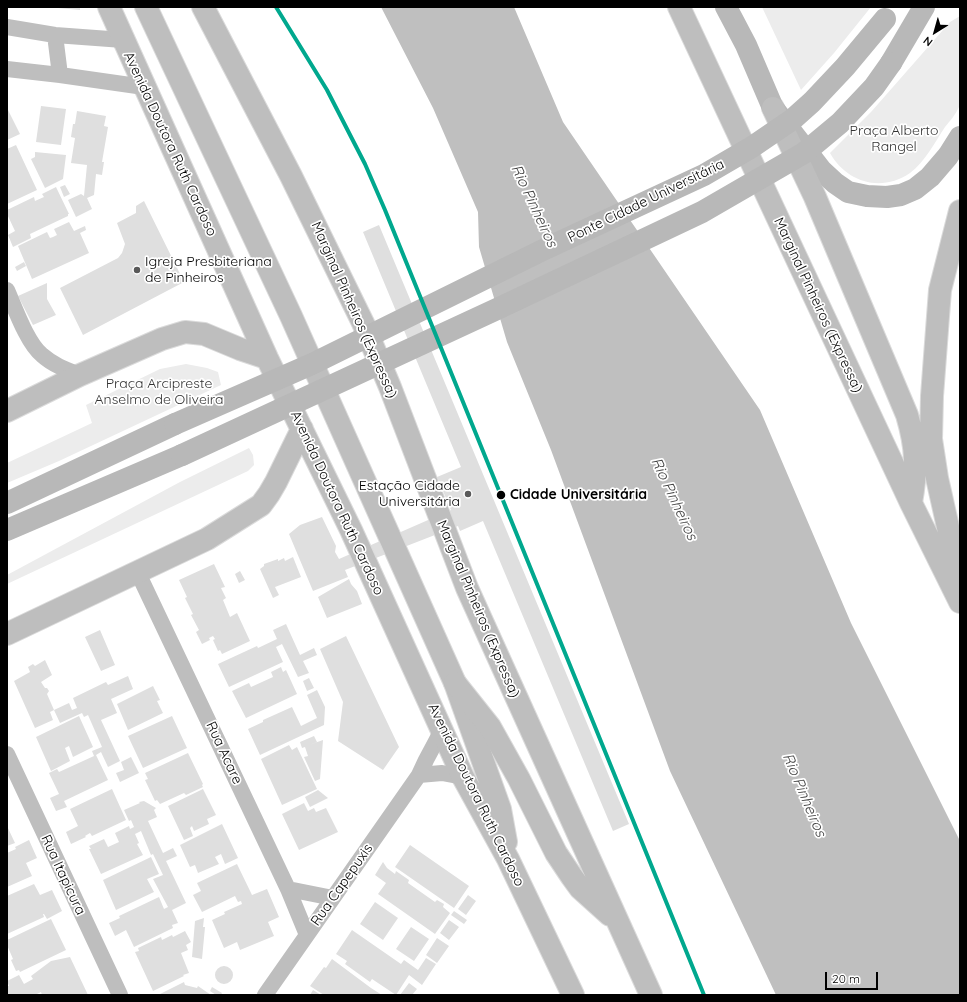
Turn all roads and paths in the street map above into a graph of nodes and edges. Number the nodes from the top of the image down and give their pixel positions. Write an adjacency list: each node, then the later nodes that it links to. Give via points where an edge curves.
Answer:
1 (109, 7): 12 (highway, Avenida Doutora Ruth Cardoso)
2 (146, 7): 31 (highway, via 291,316)
3 (203, 7): 39 (highway, Marginal Pinheiros (Expressa), via 291,176 360,317 390,387 467,588)
4 (679, 7): 26 (highway, Marginal Pinheiros (Expressa))
5 (726, 7): 13 (main road)
6 (734, 7): 13 (main road)
7 (942, 7): 9 (main road)
8 (889, 13): 25 (main road, Ponte Cidade Universitária, bridge, via 845,67 793,119 704,175 547,248 312,364 175,424)
9 (920, 14): 27 (main road, bridge, via 874,87 840,123 804,153 702,212 182,455)
10 (7, 27): 11 (street)
11 (55, 35): 12 (street); 15 (street)
12 (123, 40): 16 (highway, Avenida Doutora Ruth Cardoso)
13 (746, 45): 17 (main road)
14 (7, 69): 15 (street)
15 (60, 75): 16 (street)
16 (144, 87): 21 (highway, Avenida Doutora Ruth Cardoso)
17 (773, 108): 18 (main road, via 821,170 848,192 867,196 901,195 916,189 948,156); 26 (highway, via 815,197 908,415 916,456 916,476)
18 (960, 137)
19 (960, 211): 29 (highway, via 940,290 931,439 952,545)
20 (7, 290): 22 (street, via 31,342 41,355)
21 (268, 358): 22 (highway, via 204,334 186,332 162,339); 24 (highway, Avenida Doutora Ruth Cardoso)
22 (80, 376): 23 (highway)
23 (7, 411)
24 (302, 429): 28 (highway, via 276,482 261,504 207,539); 32 (highway, Avenida Doutora Ruth Cardoso)
25 (7, 503)
26 (911, 503): 29 (highway, Marginal Pinheiros (Expressa))
27 (7, 530)
28 (138, 573): 30 (highway); 37 (street, Rua Acare)
29 (958, 597)
30 (7, 634)
31 (455, 683): 36 (highway, via 500,810); 39 (highway, via 490,727 556,853 572,877 580,888)
32 (442, 730): 34 (street, Rua Capepuxis); 35 (highway, Avenida Doutora Ruth Cardoso)
33 (7, 754): 41 (street, Rua Itapicura)
34 (419, 775): 35 (street, via 442,773); 38 (street, Rua Capepuxis)
35 (463, 777): 36 (highway, Avenida Doutora Ruth Cardoso)
36 (508, 859): 43 (highway, Avenida Doutora Ruth Cardoso)
37 (288, 889): 38 (street); 40 (street, Rua Acare)
38 (333, 898): 40 (street, Rua Capepuxis)
39 (616, 921): 44 (highway, Marginal Pinheiros (Expressa))
40 (307, 935): 42 (street, Rua Capepuxis)
41 (120, 995)
42 (265, 995)
43 (573, 995)
44 (651, 995)

